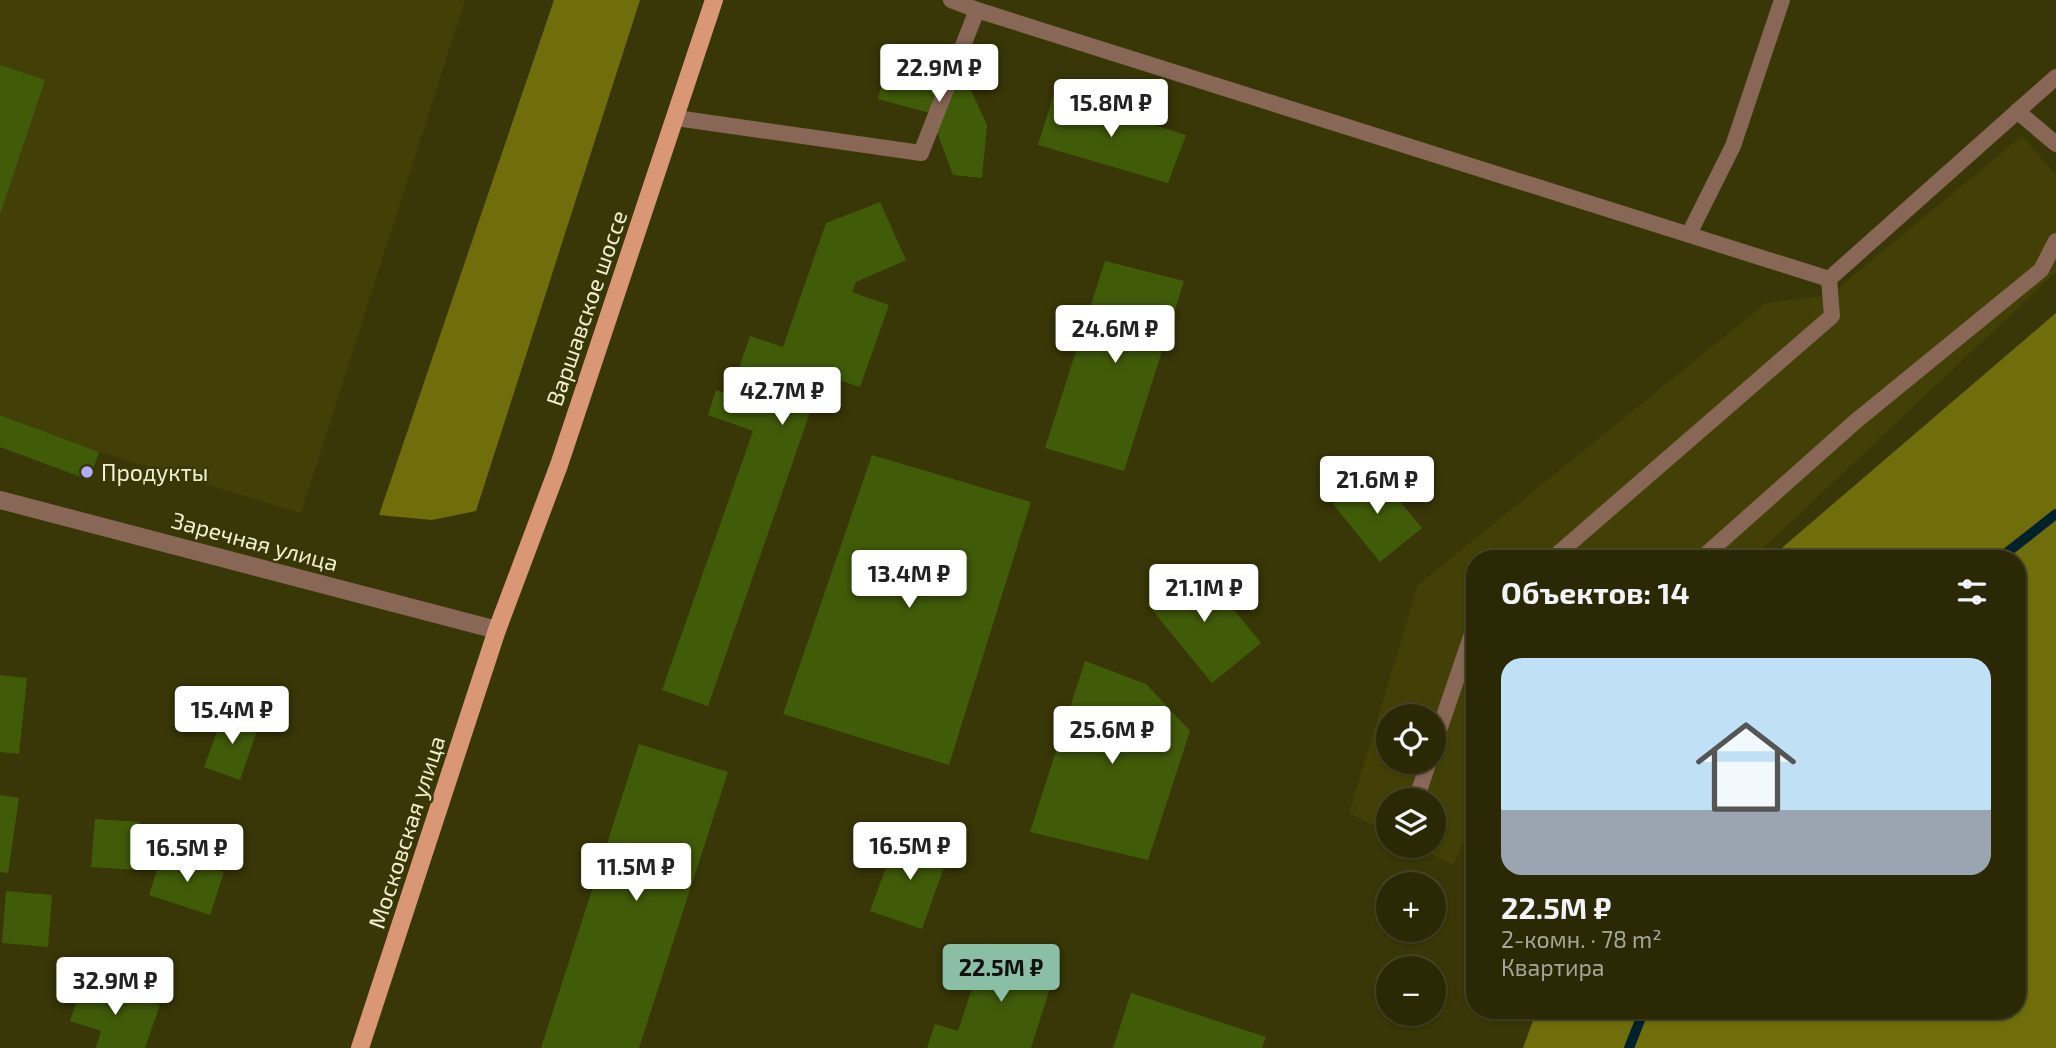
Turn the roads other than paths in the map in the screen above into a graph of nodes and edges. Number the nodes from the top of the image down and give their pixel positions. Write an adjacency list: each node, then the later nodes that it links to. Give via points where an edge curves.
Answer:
1 (714, 0): 7 (main road, Варшавское шоссе)
2 (951, 0): 4 (lane)
3 (1782, 0): 9 (lane, via 1733,146)
4 (977, 10): 7 (lane, via 921,153); 9 (lane)
5 (2056, 76): 6 (lane)
6 (2017, 111): 8 (lane); 11 (lane)
7 (676, 118): 15 (main road, Варшавское шоссе, via 559,465)
8 (2056, 144)
9 (1689, 234): 11 (lane)
10 (2056, 241): 14 (lane, via 2041,270 1856,421)
11 (1829, 279): 13 (lane, via 1832,316)
12 (0, 500): 15 (street, Заречная улица)
13 (1562, 550)
14 (1711, 550)
15 (497, 630): 18 (main road, Московская улица)
16 (1466, 651): 17 (lane)
17 (1446, 710)
18 (360, 1048)

